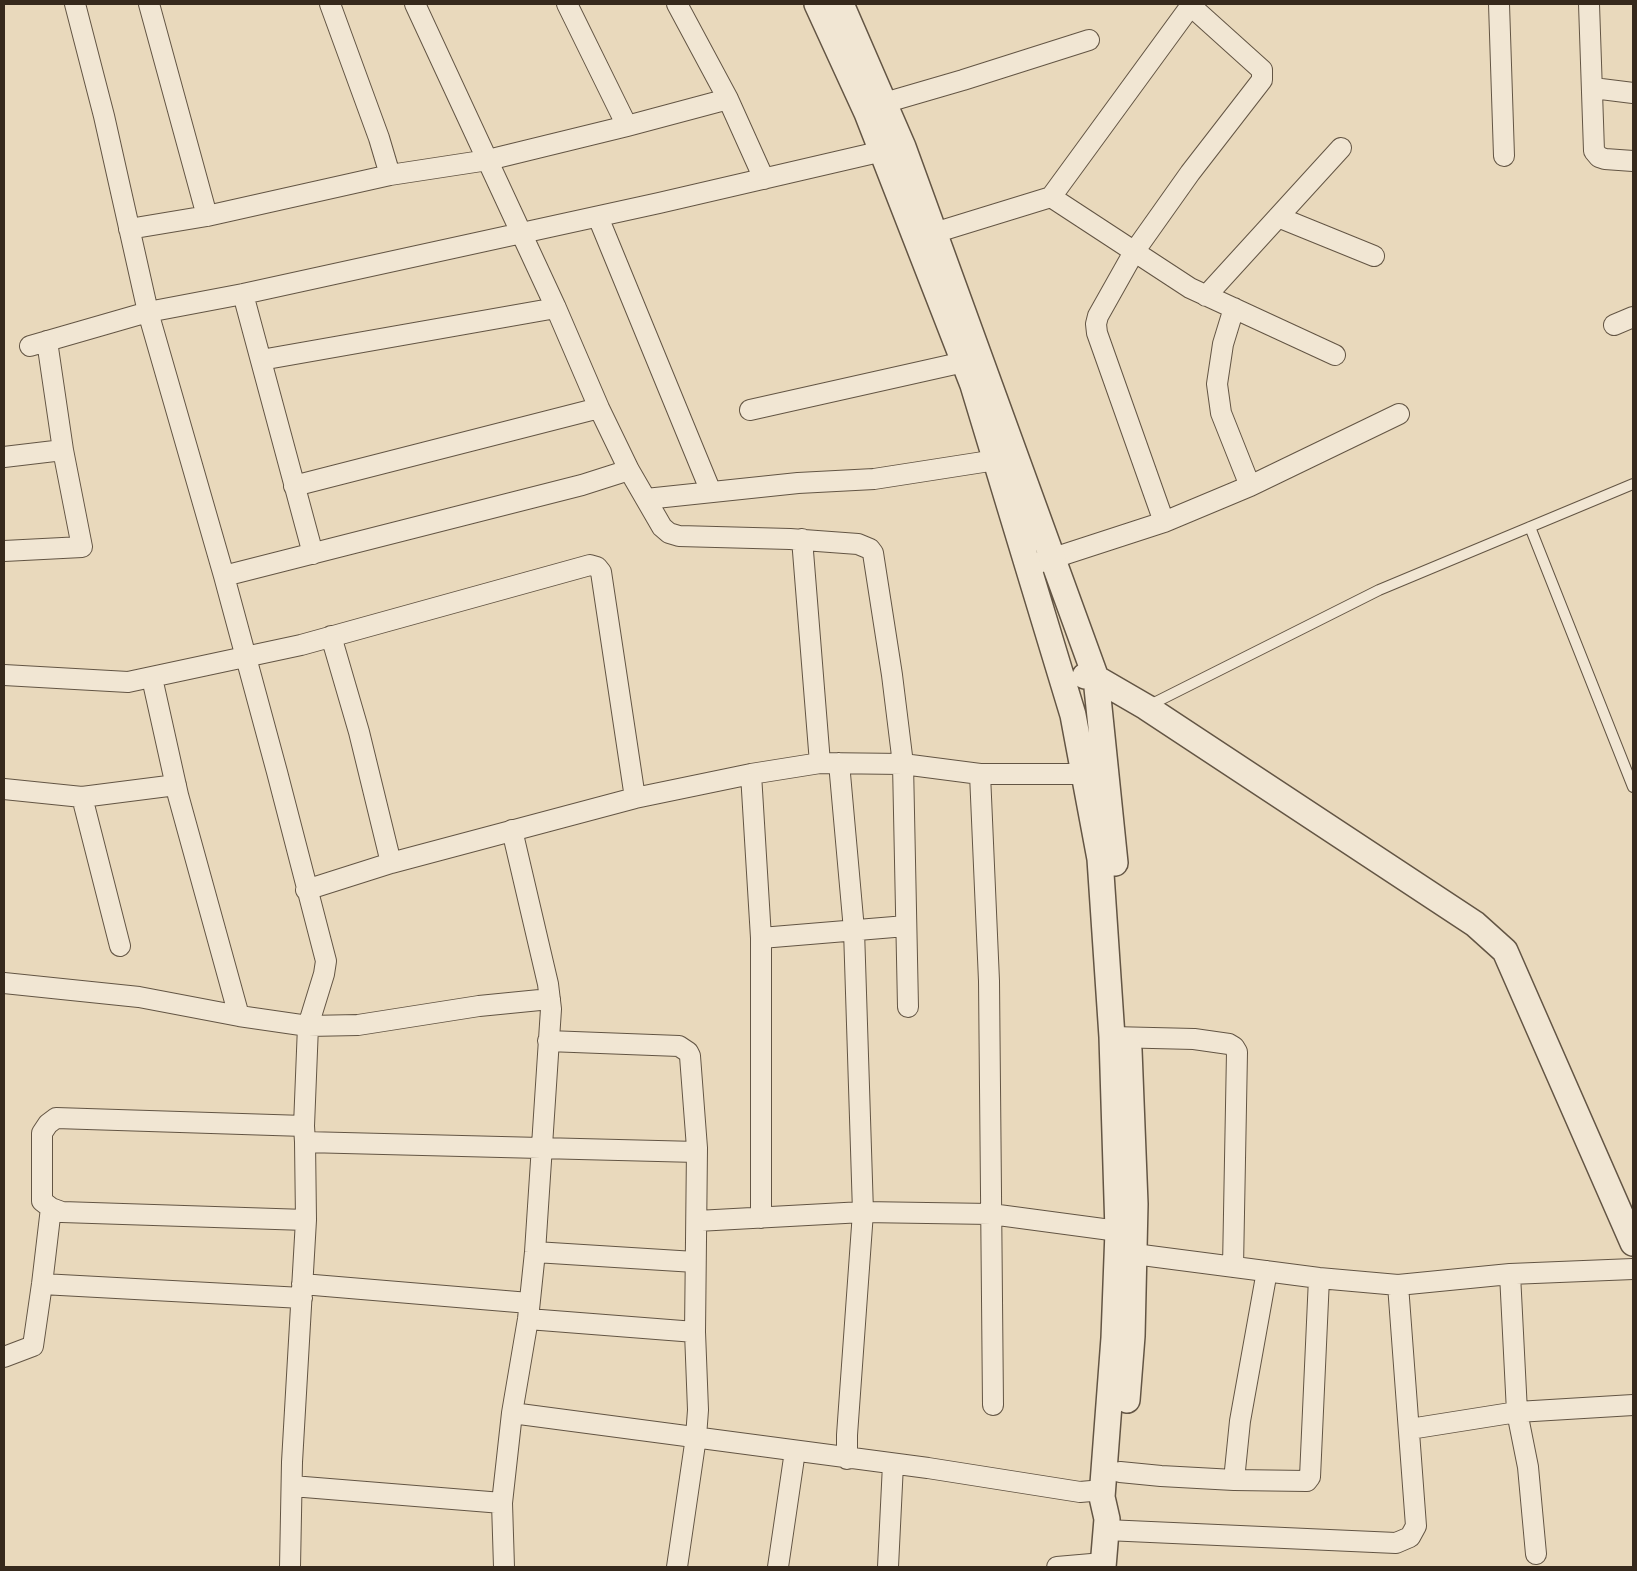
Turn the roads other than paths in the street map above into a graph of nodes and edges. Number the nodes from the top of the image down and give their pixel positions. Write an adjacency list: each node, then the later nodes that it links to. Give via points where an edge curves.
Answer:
1 (75, 4): 29 (street)
2 (149, 4): 26 (street)
3 (330, 4): 23 (street)
4 (415, 4): 21 (street)
5 (567, 4): 17 (street)
6 (677, 4): 15 (street)
7 (817, 4): 19 (street, via 867,113)
8 (1500, 4): 20 (street)
9 (1589, 4): 13 (street)
10 (846, 5): 16 (street)
11 (1191, 5): 25 (street); 32 (street, via 1262,70 1262,80)
12 (1089, 40): 16 (street)
13 (1593, 88): 14 (street); 22 (street, via 1594,151 1605,159)
14 (1633, 92)
15 (728, 99): 17 (street); 24 (street)
16 (884, 104): 19 (street)
17 (628, 126): 21 (street)
18 (1341, 148): 28 (street)
19 (892, 149): 24 (street); 31 (street); 43 (street)
20 (1504, 156)
21 (488, 160): 23 (street); 30 (street)
22 (1633, 161)
23 (390, 175): 26 (street)
24 (764, 179): 27 (street)
25 (1051, 196): 31 (street); 32 (street)
26 (207, 216): 29 (street)
27 (598, 217): 30 (street); 54 (street)
28 (1278, 217): 33 (street); 35 (street)
29 (129, 228): 38 (street)
30 (521, 233): 34 (street); 36 (street)
31 (934, 233): 61 (street)
32 (1134, 252): 35 (street); 56 (street, via 1096,324)
33 (1374, 256)
34 (243, 294): 38 (street); 42 (street)
35 (1206, 296): 37 (street)
36 (556, 308): 42 (street); 44 (street)
37 (1234, 308): 41 (street); 53 (street, via 1223,344 1217,384 1222,413)
38 (148, 312): 47 (street, via 38,344); 63 (street)
39 (1633, 317): 40 (street)
40 (1614, 325)
41 (1334, 355)
42 (261, 360): 52 (street)
43 (964, 362): 45 (street); 49 (street)
44 (599, 408): 50 (street); 52 (street)
45 (750, 410)
46 (1399, 414): 53 (street)
47 (63, 450): 48 (street); 59 (street, via 82,547)
48 (4, 457)
49 (996, 460): 54 (street, via 874,479); 62 (street)
50 (629, 470): 55 (street); 60 (street, via 582,486)
51 (1633, 484): 57 (lane)
52 (294, 486): 60 (street)
53 (1250, 486): 56 (street)
54 (711, 492): 55 (street)
55 (646, 499): 58 (street, via 662,527 679,536)
56 (1164, 522): 61 (street)
57 (1530, 527): 70 (lane, via 1380,590); 77 (lane)
58 (802, 540): 71 (street); 72 (street, via 858,544 873,553)
59 (4, 551)
60 (313, 554): 63 (street)
61 (1054, 559): 62 (street); 69 (street)
62 (1028, 565): 66 (street)
63 (224, 576): 65 (street)
64 (331, 636): 65 (street); 80 (street, via 590,565 597,567 601,572); 82 (street, via 359,732)
65 (245, 658): 68 (street); 83 (street)
66 (1060, 670): 69 (street); 75 (street)
67 (4, 675): 68 (street, via 128,682)
68 (152, 678): 76 (street)
69 (1096, 678): 70 (street); 75 (street)
70 (1146, 707): 104 (street, via 1475,924 1505,951)
71 (830, 763): 72 (street); 73 (street); 85 (street)
72 (903, 764): 74 (street); 84 (street)
73 (751, 774): 80 (street); 86 (street)
74 (980, 774): 75 (street); 100 (street, via 989,981)
75 (1095, 774): 93 (street)
76 (176, 785): 79 (street); 91 (street)
77 (1633, 787)
78 (4, 789): 79 (street)
79 (82, 797): 87 (street)
80 (635, 798): 81 (street)
81 (512, 830): 82 (street); 89 (street)
82 (391, 863): 83 (street)
83 (306, 890): 92 (street, via 326,961)
84 (906, 926): 85 (street); 90 (street)
85 (854, 930): 86 (street); 99 (street)
86 (761, 938): 101 (street)
87 (120, 946)
88 (4, 982): 91 (street, via 139,997)
89 (550, 998): 92 (street, via 358,1025); 94 (street)
90 (908, 1007)
91 (239, 1016): 92 (street)
92 (308, 1026): 95 (street)
93 (1120, 1036): 105 (street, via 1135,1204); 108 (street, via 1194,1039 1229,1044 1238,1052)
94 (548, 1041): 96 (street); 97 (street, via 684,1048 690,1056)
95 (304, 1134): 96 (street); 98 (street, via 56,1118 42,1133 42,1201); 102 (street)
96 (542, 1149): 97 (street); 106 (street)
97 (697, 1152): 103 (street)
98 (51, 1208): 102 (street, via 62,1212); 113 (street)
99 (863, 1212): 100 (street); 101 (street); 126 (street)
100 (991, 1214): 105 (street); 119 (street)
101 (761, 1218): 103 (street)
102 (306, 1220): 115 (street)
103 (697, 1221): 107 (street)
104 (1633, 1243)
105 (1123, 1245): 108 (street); 128 (street, via 1132,1336); 131 (street)
106 (536, 1252): 107 (street); 116 (street)
107 (695, 1262): 117 (street)
108 (1233, 1267): 110 (street)
109 (1633, 1269): 111 (street)
110 (1267, 1271): 112 (street); 129 (street, via 1240,1421)
111 (1510, 1274): 114 (street); 121 (street)
112 (1318, 1278): 114 (street); 129 (street, via 1310,1477 1302,1482)
113 (42, 1284): 115 (street); 118 (street, via 33,1346)
114 (1398, 1285): 123 (street)
115 (302, 1291): 116 (street); 130 (street)
116 (529, 1311): 117 (street); 122 (street)
117 (695, 1332): 124 (street)
118 (4, 1357)
119 (993, 1405)
120 (1633, 1405): 121 (street)
121 (1517, 1412): 123 (street); 134 (street, via 1528,1466)
122 (512, 1413): 124 (street); 132 (street)
123 (1410, 1429): 133 (street, via 1416,1526 1410,1537 1403,1541)
124 (696, 1437): 125 (street); 138 (street)
125 (794, 1451): 126 (street); 139 (street)
126 (847, 1459): 127 (street)
127 (893, 1464): 131 (street, via 1080,1492); 140 (street)
128 (1120, 1472): 129 (street); 133 (street, via 1116,1501)
129 (1234, 1480)
130 (292, 1486): 132 (street); 136 (street)
131 (1103, 1490): 133 (street)
132 (502, 1503): 137 (street)
133 (1107, 1525): 135 (street)
134 (1536, 1554)
135 (1103, 1565): 141 (street)
136 (290, 1567)
137 (504, 1567)
138 (677, 1567)
139 (778, 1567)
140 (888, 1567)
141 (1057, 1567)

